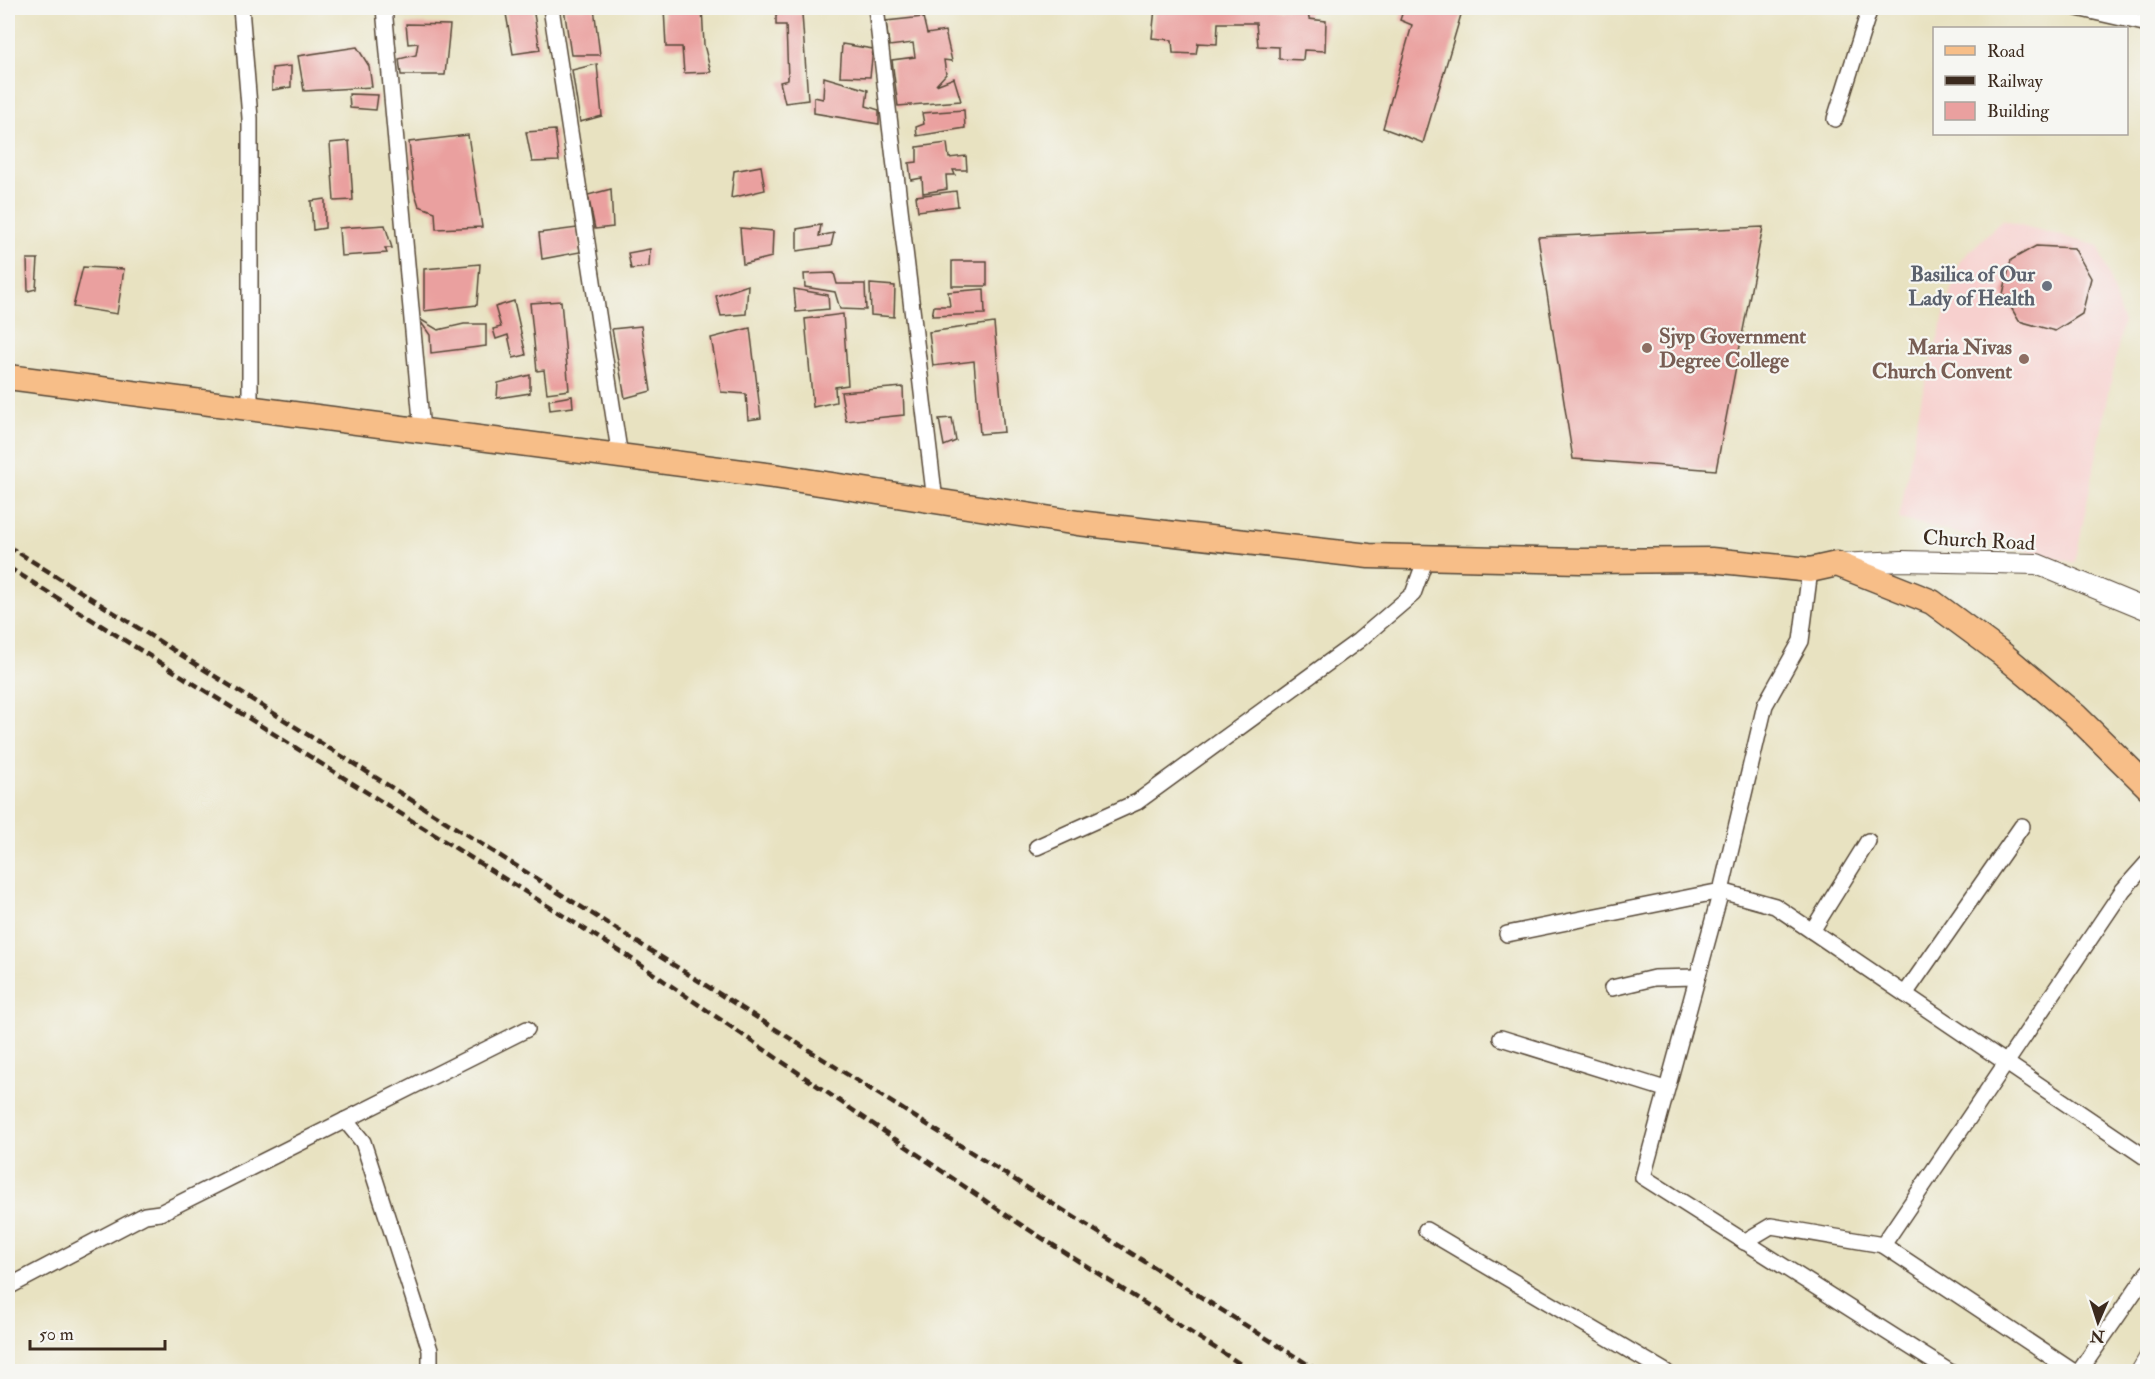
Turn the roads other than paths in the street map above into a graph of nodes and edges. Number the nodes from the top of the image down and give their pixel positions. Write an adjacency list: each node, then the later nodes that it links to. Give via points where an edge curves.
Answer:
1 (240, 8): 10 (street, via 250,118)
2 (384, 8): 11 (street)
3 (551, 8): 12 (street)
4 (876, 8): 13 (street)
5 (1870, 8): 8 (street)
6 (2077, 8): 7 (street)
7 (2141, 18)
8 (1834, 119)
9 (8, 377): 10 (main road)
10 (250, 408): 11 (main road)
11 (422, 431): 12 (main road)
12 (620, 456): 13 (main road)
13 (935, 501): 14 (main road, via 1078,523 1369,556)
14 (1426, 558): 16 (main road, via 1711,560); 21 (street, via 1413,594 1358,641 1137,802)
15 (1837, 564): 16 (main road); 17 (street, Church Road, via 2037,564); 18 (main road, via 1932,602 2076,716)
16 (1810, 570): 23 (street, via 1801,641 1765,705)
17 (2148, 610)
18 (2148, 787)
19 (2022, 826): 28 (street)
20 (1868, 841): 24 (street)
21 (1037, 847)
22 (2148, 862): 31 (street, via 2124,890)
23 (1721, 891): 24 (street, via 1775,906); 25 (street); 26 (street)
24 (1812, 932): 28 (street)
25 (1507, 934)
26 (1697, 977): 27 (street, via 1654,978); 32 (street)
27 (1612, 988)
28 (1905, 994): 31 (street)
29 (527, 1029): 33 (street)
30 (1501, 1038): 32 (street)
31 (2006, 1063): 34 (street); 37 (street)
32 (1665, 1089): 36 (street, via 1642,1177)
33 (345, 1120): 39 (street, via 160,1213 145,1215); 41 (street, via 363,1142 430,1350)
34 (2148, 1159)
35 (1426, 1230): 42 (street)
36 (1744, 1242): 37 (street, via 1771,1226); 43 (street)
37 (1883, 1245): 44 (street)
38 (2148, 1272): 44 (street)
39 (8, 1287)
40 (2148, 1348): 45 (lane)
41 (430, 1371)
42 (1666, 1371)
43 (1950, 1371)
44 (2077, 1371)
45 (2133, 1371)

